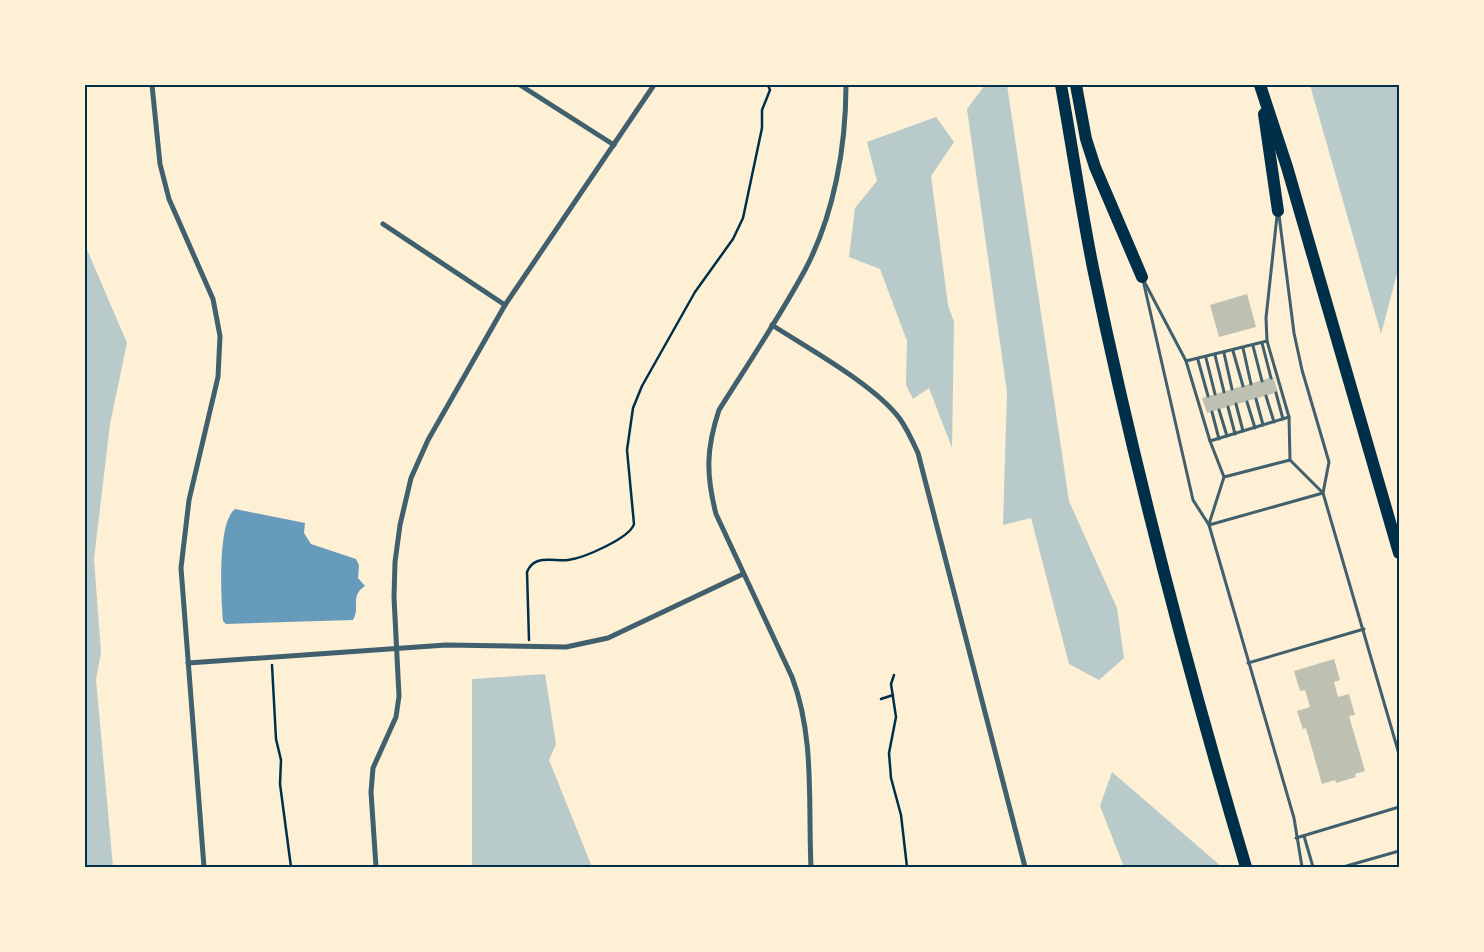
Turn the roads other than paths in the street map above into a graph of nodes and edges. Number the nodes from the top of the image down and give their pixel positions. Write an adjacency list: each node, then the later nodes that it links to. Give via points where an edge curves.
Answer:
1 (152, 85): 58 (street, via 160,164 169,199 213,299 220,336 218,377 190,500 181,568)
2 (520, 85): 8 (street)
3 (654, 85): 8 (street)
4 (846, 85): 13 (street, via 842,148 825,220 805,269)
5 (1061, 85): 69 (highway, via 1093,266 1132,449 1195,693)
6 (1076, 85): 11 (highway, via 1094,167)
7 (1261, 88): 9 (highway); 54 (highway)
8 (614, 145): 12 (street)
9 (1278, 211): 14 (lane, via 1266,318); 52 (lane, via 1294,333 1329,462)
10 (383, 224): 12 (street)
11 (1142, 277): 23 (lane); 53 (lane, via 1193,500)
12 (505, 305): 57 (street, via 428,440 412,478 395,562)
13 (772, 324): 55 (street, via 719,410 712,430 708,461 716,514); 68 (street, via 869,389 900,419 914,446)
14 (1267, 341): 15 (lane); 40 (lane)
15 (1262, 343): 16 (lane); 24 (lane)
16 (1253, 346): 17 (lane); 25 (lane)
17 (1243, 348): 18 (lane); 26 (lane)
18 (1234, 351): 19 (lane); 27 (lane)
19 (1224, 353): 20 (lane); 28 (lane)
20 (1215, 355): 21 (lane); 29 (lane)
21 (1206, 358): 22 (lane); 31 (lane)
22 (1198, 360): 23 (lane); 32 (lane)
23 (1186, 361): 49 (lane)
24 (1271, 378)
25 (1262, 381)
26 (1251, 384)
27 (1243, 386)
28 (1232, 389)
29 (1224, 392)
30 (1276, 393): 41 (lane)
31 (1215, 394)
32 (1208, 396)
33 (1266, 396): 42 (lane)
34 (1256, 399): 43 (lane)
35 (1247, 402): 44 (lane)
36 (1236, 404): 45 (lane)
37 (1228, 407): 46 (lane)
38 (1219, 410): 47 (lane)
39 (1212, 412): 48 (lane)
40 (1289, 417): 41 (lane); 50 (lane)
41 (1283, 419): 42 (lane)
42 (1274, 422): 43 (lane)
43 (1263, 425): 44 (lane)
44 (1255, 428): 45 (lane)
45 (1243, 431): 46 (lane)
46 (1235, 434): 47 (lane)
47 (1227, 436): 48 (lane)
48 (1219, 439): 49 (lane)
49 (1210, 441): 51 (lane)
50 (1290, 460): 51 (lane); 52 (lane)
51 (1224, 477): 53 (lane)
52 (1323, 492): 53 (lane); 56 (lane)
53 (1209, 525): 59 (lane)
54 (1399, 553)
55 (743, 574): 57 (street, via 608,638 575,646 446,645); 67 (street, via 792,677 803,708)
56 (1364, 630): 59 (lane); 60 (lane)
57 (397, 649): 58 (street); 66 (street, via 399,696 396,717 373,768 371,792)
58 (188, 663): 65 (street)
59 (1248, 663): 63 (lane, via 1294,818)
60 (1399, 754)
61 (1399, 807): 62 (lane)
62 (1304, 836): 63 (lane); 71 (lane)
63 (1296, 838): 70 (lane)
64 (1399, 850): 72 (lane)
65 (204, 867)
66 (376, 867)
67 (811, 867)
68 (1025, 867)
69 (1246, 867)
70 (1302, 867)
71 (1313, 867)
72 (1343, 867)

